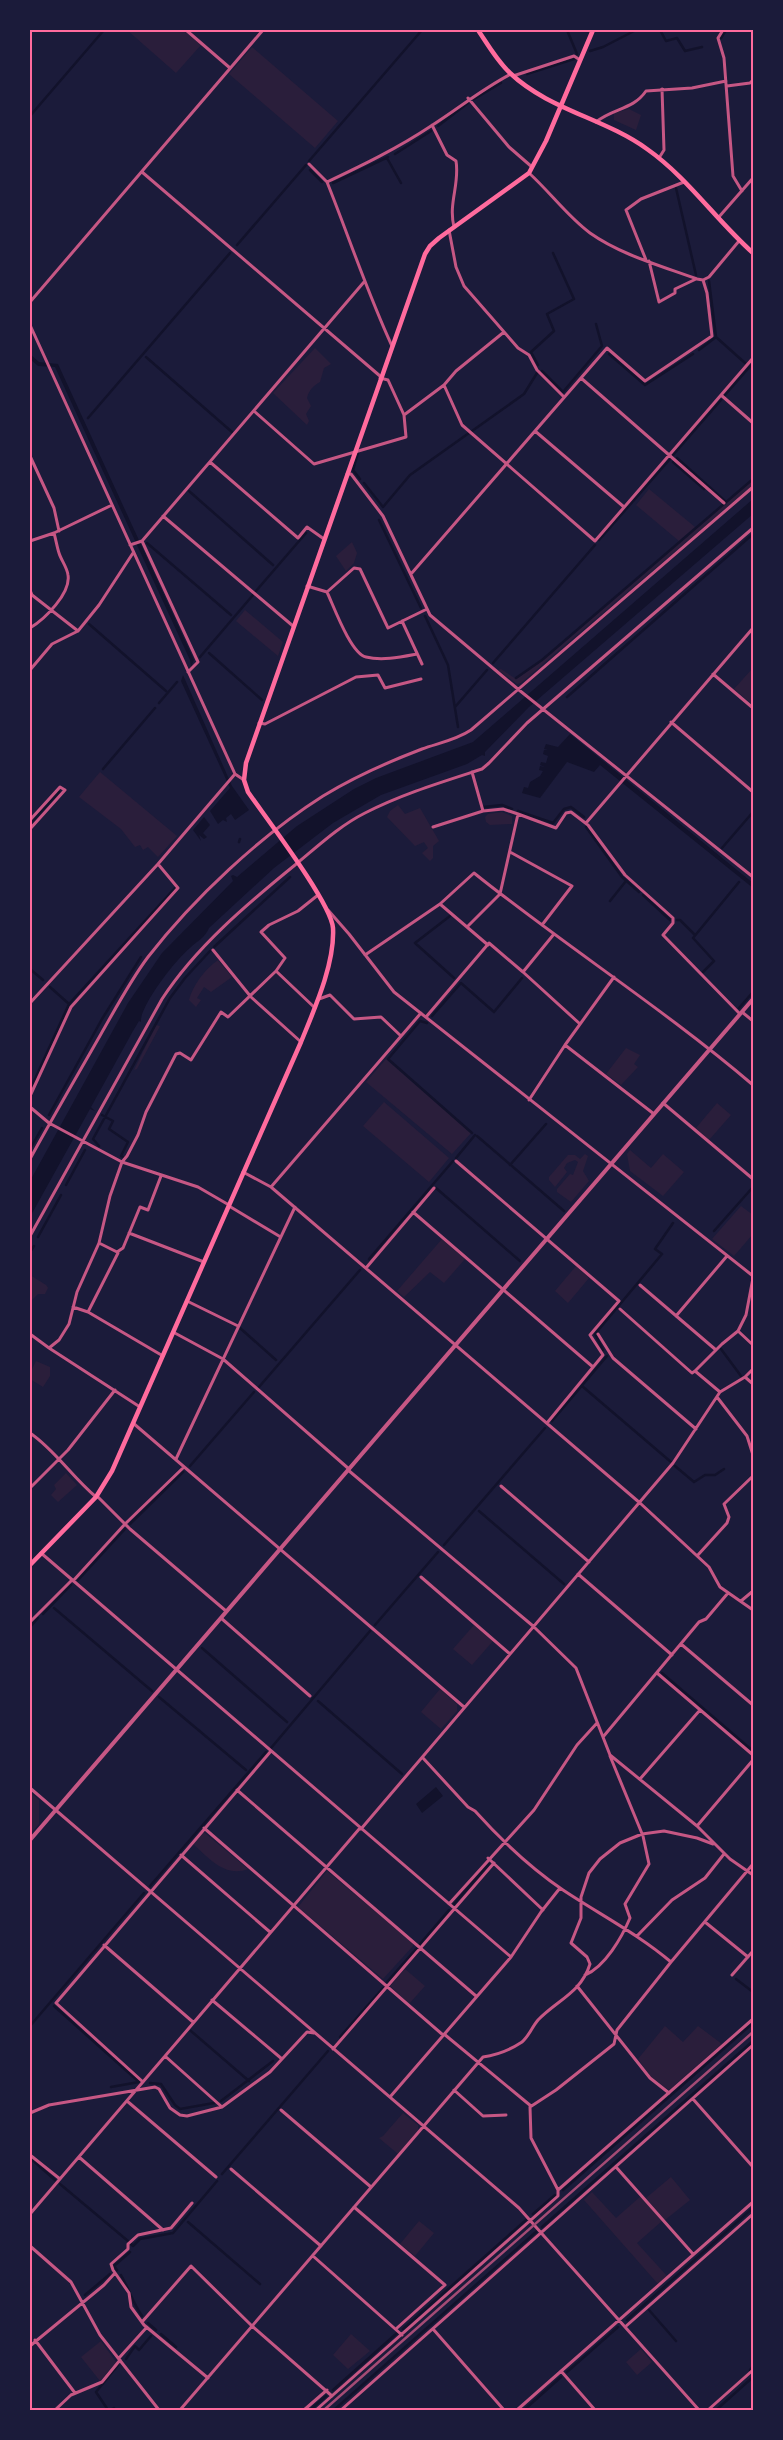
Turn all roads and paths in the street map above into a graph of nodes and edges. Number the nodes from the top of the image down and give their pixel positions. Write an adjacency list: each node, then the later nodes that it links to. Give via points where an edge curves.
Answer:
1 (186, 30): 7 (street)
2 (263, 30): 7 (street)
3 (478, 30): 8 (main road)
4 (593, 30): 6 (main road)
5 (723, 30): 10 (street, via 718,38)
6 (580, 60): 8 (street, via 574,56); 14 (main road)
7 (230, 68): 20 (street)
8 (512, 75): 13 (street); 14 (main road)
9 (753, 80): 11 (street)
10 (726, 81): 11 (street); 12 (street, via 692,88)
11 (727, 86): 25 (street, via 733,176)
12 (662, 89): 15 (street, via 646,90 639,101); 17 (street, via 664,150)
13 (468, 98): 16 (street); 19 (street, via 509,147)
14 (561, 107): 15 (main road); 19 (main road)
15 (596, 122): 17 (main road, via 620,132)
16 (432, 125): 23 (street, via 389,152); 27 (street, via 448,155 456,161 458,174 452,200)
17 (658, 158): 24 (main road)
18 (309, 164): 23 (street)
19 (533, 168): 21 (main road)
20 (142, 172): 34 (street); 36 (street)
21 (529, 173): 27 (main road); 30 (street, via 588,231)
22 (753, 178): 25 (street)
23 (327, 182): 33 (street)
24 (684, 182): 26 (main road); 30 (street, via 641,199 626,210)
25 (742, 191): 26 (street)
26 (717, 219): 28 (main road)
27 (452, 228): 37 (street, via 456,267 464,286); 38 (main road, via 425,254)
28 (739, 241): 29 (main road); 32 (street)
29 (753, 253)
30 (648, 261): 31 (street); 31 (street, via 659,302 675,293 675,289)
31 (697, 279): 32 (street)
32 (703, 280): 41 (street, via 712,336 645,381 607,348)
33 (364, 282): 36 (street); 38 (street)
34 (30, 302)
35 (30, 325): 57 (street)
36 (325, 329): 40 (street); 45 (street)
37 (504, 332): 42 (street); 44 (street, via 529,355 537,370)
38 (392, 346): 40 (main road)
39 (753, 358): 43 (street)
40 (380, 377): 46 (street, via 388,380); 49 (main road)
41 (581, 378): 44 (street); 50 (street)
42 (444, 385): 46 (street); 53 (street, via 462,425)
43 (721, 395): 47 (street); 50 (street)
44 (564, 397): 48 (street)
45 (254, 411): 49 (street, via 314,464); 52 (street)
46 (404, 415): 49 (street, via 406,437)
47 (753, 423)
48 (535, 431): 53 (street); 58 (street)
49 (355, 451): 54 (main road)
50 (669, 455): 56 (street); 58 (street)
51 (30, 456): 61 (street, via 54,508)
52 (210, 462): 59 (street); 63 (street, via 298,538 307,527)
53 (506, 464): 58 (street, via 595,541); 68 (street)
54 (347, 474): 63 (main road); 68 (street, via 351,474 383,516)
55 (753, 487): 85 (street)
56 (724, 503)
57 (112, 505): 61 (street); 66 (street)
58 (624, 508)
59 (163, 516): 65 (street); 75 (street)
60 (753, 528): 87 (street)
61 (59, 531): 62 (street)
62 (54, 533): 64 (street); 72 (street, via 68,582)
63 (324, 539): 69 (main road)
64 (30, 541)
65 (141, 541): 66 (street); 82 (street, via 198,662)
66 (132, 545): 67 (street)
67 (134, 552): 78 (street); 82 (street)
68 (410, 574): 73 (street)
69 (307, 586): 71 (street); 75 (main road)
70 (30, 590): 72 (street)
71 (327, 592): 74 (street, via 354,568 360,569 388,628); 79 (street, via 356,651 366,657 394,658)
72 (50, 609): 76 (street); 78 (street)
73 (427, 609): 74 (street); 85 (street, via 430,615)
74 (402, 622): 79 (street)
75 (292, 626): 89 (main road)
76 (30, 628)
77 (753, 628): 83 (street)
78 (78, 630): 81 (street, via 52,644)
79 (417, 654): 80 (street)
80 (422, 664)
81 (30, 670)
82 (188, 672): 91 (street)
83 (713, 674): 86 (street); 88 (street)
84 (421, 679): 89 (street, via 385,688 378,675 356,677 265,724)
85 (518, 689): 87 (street); 101 (street, via 462,736 422,749 353,779)
86 (753, 708)
87 (543, 709): 90 (street, via 489,764); 92 (street)
88 (672, 722): 92 (street); 94 (street)
89 (258, 723): 93 (main road)
90 (472, 772): 95 (street); 103 (street, via 407,794 364,813)
91 (235, 774): 93 (street); 104 (street)
92 (625, 776): 98 (street); 105 (street)
93 (244, 780): 101 (main road, via 248,792)
94 (753, 792)
95 (483, 812): 96 (street, via 503,809); 99 (street)
96 (518, 814): 98 (street, via 556,828 566,813 571,812); 102 (street)
97 (30, 820): 100 (street, via 60,787 65,790)
98 (586, 823): 125 (street, via 625,875 673,918 673,923 663,934)
99 (433, 827)
100 (30, 829)
101 (274, 831): 103 (main road); 139 (street, via 183,915 147,958)
102 (510, 852): 106 (street); 110 (street, via 572,886)
103 (296, 862): 107 (main road); 140 (street, via 210,942 172,983)
104 (158, 864): 122 (street); 134 (street, via 178,888 71,1007)
105 (753, 877)
106 (500, 894): 108 (street, via 474,873); 110 (street); 111 (street)
107 (318, 895): 109 (main road); 116 (street, via 298,911 261,932 285,958)
108 (440, 904): 111 (street); 115 (street)
109 (327, 910): 115 (street); 120 (main road, via 333,938)
110 (542, 925): 112 (street)
111 (467, 927): 113 (street)
112 (554, 934): 117 (street); 118 (street)
113 (488, 945): 117 (street); 126 (street)
114 (212, 950): 119 (street)
115 (365, 955): 124 (street, via 394,992)
116 (276, 971): 119 (street); 123 (street)
117 (523, 972): 128 (street)
118 (614, 978): 128 (street); 132 (street)
119 (251, 997): 130 (street); 143 (street, via 228,1017 220,1012 191,1060 176,1054 146,1112 138,1136)
120 (318, 999): 123 (main road); 129 (street, via 330,995 354,1019 380,1017)
121 (753, 999): 125 (street)
122 (30, 1003)
123 (315, 1008): 130 (main road)
124 (421, 1013): 126 (street); 129 (street)
125 (741, 1013): 127 (street); 132 (street)
126 (426, 1017): 135 (street)
127 (753, 1021)
128 (580, 1024): 131 (street)
129 (401, 1036): 148 (street)
130 (301, 1042): 145 (main road)
131 (565, 1045): 135 (street); 138 (street)
132 (710, 1048): 133 (street); 136 (street)
133 (753, 1085)
134 (30, 1096)
135 (529, 1100): 144 (street)
136 (663, 1103): 138 (street); 147 (street)
137 (30, 1107): 139 (street)
138 (654, 1114): 144 (street)
139 (50, 1124): 140 (street); 141 (street)
140 (82, 1141): 143 (street); 154 (street)
141 (30, 1159)
142 (456, 1161): 156 (street)
143 (122, 1162): 146 (street); 157 (street)
144 (610, 1165): 156 (street); 159 (street)
145 (244, 1172): 148 (street); 150 (main road)
146 (161, 1176): 150 (street, via 198,1187); 153 (street, via 148,1210 140,1207)
147 (753, 1179)
148 (271, 1187): 151 (street)
149 (434, 1188): 152 (street)
150 (229, 1205): 155 (street); 160 (main road)
151 (295, 1207): 155 (street); 161 (street)
152 (413, 1212): 161 (street); 164 (street)
153 (129, 1233): 158 (street, via 123,1248); 160 (street)
154 (30, 1236)
155 (279, 1236): 170 (street)
156 (547, 1239): 164 (street); 180 (street, via 619,1301 590,1335)
157 (99, 1243): 158 (street); 166 (street)
158 (116, 1252): 168 (street)
159 (727, 1256): 162 (street); 169 (street)
160 (204, 1262): 165 (main road)
161 (366, 1268): 175 (street)
162 (753, 1277): 171 (street, via 746,1315)
163 (640, 1285): 169 (street)
164 (504, 1290): 175 (street); 183 (street)
165 (187, 1300): 170 (street); 172 (main road)
166 (73, 1307): 168 (street); 177 (street, via 69,1324)
167 (620, 1309): 185 (street, via 692,1373)
168 (88, 1312): 181 (street)
169 (676, 1316): 178 (street)
170 (238, 1326): 182 (street)
171 (738, 1330): 176 (street); 178 (street)
172 (173, 1332): 181 (main road); 182 (street)
173 (30, 1334): 177 (street)
174 (598, 1334): 179 (street)
175 (456, 1345): 192 (street); 200 (street)
176 (753, 1345)
177 (49, 1348): 188 (street)
178 (716, 1350): 185 (street)
179 (610, 1352): 180 (street); 194 (street)
180 (603, 1355): 183 (street)
181 (163, 1356): 191 (main road)
182 (223, 1359): 197 (street); 200 (street)
183 (593, 1367): 192 (street)
184 (753, 1369): 186 (street)
185 (695, 1371): 189 (street)
186 (745, 1377): 187 (street); 189 (street)
187 (753, 1384)
188 (115, 1390): 191 (street); 198 (street)
189 (720, 1392): 190 (street)
190 (717, 1397): 194 (street); 196 (street, via 747,1436)
191 (140, 1407): 193 (main road)
192 (547, 1423): 205 (street)
193 (133, 1424): 197 (street); 204 (main road, via 112,1471)
194 (696, 1429): 205 (street, via 674,1463)
195 (30, 1433): 198 (street, via 44,1442)
196 (753, 1455)
197 (176, 1459): 199 (street)
198 (58, 1460): 203 (street); 204 (street)
199 (184, 1467): 206 (street); 207 (street)
200 (349, 1470): 207 (street); 222 (street)
201 (753, 1476): 209 (street, via 724,1504 729,1517 727,1523)
202 (501, 1486): 210 (street)
203 (30, 1488)
204 (96, 1496): 206 (street); 208 (main road)
205 (640, 1503): 209 (street); 210 (street)
206 (125, 1524): 214 (street); 219 (street)
207 (280, 1548): 219 (street); 230 (street)
208 (42, 1554): 211 (main road); 214 (street)
209 (697, 1556): 216 (street)
210 (589, 1562): 212 (street)
211 (30, 1565)
212 (578, 1574): 222 (street); 225 (street)
213 (421, 1577): 224 (street)
214 (72, 1580): 221 (street); 226 (street)
215 (753, 1591): 217 (street)
216 (728, 1593): 217 (street); 223 (street)
217 (741, 1601): 218 (street)
218 (753, 1610)
219 (226, 1611): 220 (street)
220 (221, 1618): 226 (street); 228 (street)
221 (30, 1622)
222 (532, 1626): 224 (street); 232 (street, via 576,1668)
223 (681, 1644): 225 (street); 229 (street)
224 (510, 1654): 230 (street)
225 (672, 1655): 227 (street)
226 (176, 1670): 234 (street); 242 (street)
227 (657, 1673): 231 (street); 233 (street)
228 (310, 1696)
229 (753, 1705)
230 (464, 1707): 237 (street)
231 (700, 1710): 235 (street); 239 (street)
232 (597, 1723): 233 (street); 248 (street, via 576,1745 534,1810)
233 (603, 1737): 236 (street)
234 (271, 1751): 241 (street); 245 (street)
235 (753, 1755)
236 (610, 1756): 239 (street); 246 (street)
237 (422, 1758): 245 (street); 248 (street)
238 (753, 1760): 243 (street)
239 (639, 1779): 243 (street)
240 (30, 1788): 242 (street)
241 (237, 1790): 244 (street); 255 (street)
242 (55, 1810): 247 (street); 259 (street)
243 (697, 1826): 249 (street)
244 (204, 1828): 251 (street); 262 (street)
245 (361, 1829): 255 (street); 261 (street)
246 (642, 1834): 249 (street, via 664,1831); 260 (street, via 620,1843 593,1867); 266 (street, via 649,1864 625,1904 630,1918)
247 (30, 1840)
248 (504, 1843): 252 (street); 258 (street)
249 (713, 1844): 250 (street)
250 (724, 1854): 256 (street); 268 (street, via 705,1878 672,1900)
251 (181, 1855): 259 (street); 267 (street)
252 (488, 1858): 253 (street); 261 (street)
253 (494, 1864): 263 (street); 264 (street)
254 (753, 1864): 256 (street)
255 (327, 1867): 262 (street); 270 (street)
256 (748, 1871): 257 (street); 265 (street)
257 (753, 1875)
258 (560, 1888): 260 (street); 264 (street)
259 (150, 1892): 269 (street); 275 (street)
260 (582, 1902): 266 (street); 276 (street, via 581,1918 571,1942 590,1964)
261 (449, 1904): 263 (street)
262 (293, 1906): 267 (street); 279 (street)
263 (454, 1910): 270 (street); 272 (street)
264 (543, 1910): 272 (street)
265 (705, 1922): 273 (street); 274 (street)
266 (625, 1929): 268 (street); 276 (street, via 602,1962)
267 (270, 1932): 275 (street)
268 (637, 1936): 274 (street)
269 (104, 1945): 283 (street); 292 (street, via 56,2003)
270 (421, 1948): 279 (street); 280 (street)
271 (753, 1951): 273 (street)
272 (510, 1957): 280 (street)
273 (748, 1957): 277 (street)
274 (671, 1962): 286 (street)
275 (239, 1968): 281 (street); 284 (street)
276 (584, 1976): 278 (street)
277 (732, 1976)
278 (577, 1986): 286 (street); 291 (street, via 570,1996 539,2020 521,2042 504,2052 482,2057)
279 (387, 1987): 285 (street); 288 (street)
280 (476, 1996): 285 (street)
281 (212, 2000): 283 (street); 290 (street)
282 (753, 2019): 295 (street)
283 (193, 2022): 289 (street)
284 (315, 2033): 288 (street); 290 (street, via 307,2032)
285 (444, 2034): 291 (street); 296 (street)
286 (616, 2035): 295 (street, via 650,2078); 299 (street, via 614,2044)
287 (753, 2045): 297 (street)
288 (333, 2049): 296 (street)
289 (165, 2056): 292 (street); 300 (street)
290 (282, 2059): 300 (street, via 270,2072)
291 (478, 2062): 294 (street); 299 (street)
292 (144, 2082): 293 (street)
293 (137, 2089): 298 (street); 300 (street, via 159,2089 170,2108 180,2115); 302 (street, via 48,2105)
294 (454, 2090): 303 (street, via 483,2116); 304 (street)
295 (669, 2093): 313 (street)
296 (390, 2097): 304 (street)
297 (693, 2099): 307 (street); 308 (street)
298 (127, 2101): 306 (street); 310 (street)
299 (531, 2106): 313 (street, via 531,2138)
300 (222, 2107)
301 (281, 2110): 312 (street)
302 (30, 2112)
303 (506, 2115)
304 (424, 2126): 312 (street); 319 (street)
305 (30, 2155): 311 (street)
306 (79, 2157): 311 (street); 320 (street)
307 (616, 2166): 321 (street); 324 (street)
308 (753, 2167)
309 (231, 2168): 323 (street)
310 (216, 2177)
311 (60, 2179): 317 (street)
312 (371, 2187): 316 (street)
313 (558, 2190): 319 (street, via 558,2196)
314 (753, 2202): 324 (street)
315 (192, 2203): 320 (street, via 171,2228)
316 (354, 2207): 323 (street); 333 (street, via 445,2285)
317 (30, 2214)
318 (753, 2214): 332 (street)
319 (531, 2220): 321 (street); 335 (street)
320 (164, 2230): 326 (street, via 138,2235 128,2244 128,2250 111,2264)
321 (542, 2232): 328 (street); 334 (street)
322 (30, 2246): 327 (street, via 71,2282)
323 (321, 2246): 325 (street)
324 (693, 2254): 328 (street)
325 (313, 2256): 330 (street); 333 (street)
326 (114, 2273): 327 (street); 329 (street, via 129,2293 131,2307)
327 (83, 2301): 336 (street); 338 (street, via 100,2335)
328 (619, 2320): 332 (street); 340 (street)
329 (142, 2322): 330 (street, via 191,2266); 331 (street)
330 (252, 2326): 341 (street); 342 (street)
331 (147, 2327): 338 (street); 341 (street)
332 (625, 2327): 354 (street)
333 (397, 2328): 335 (street)
334 (432, 2329): 350 (street); 351 (street)
335 (402, 2334): 344 (street)
336 (35, 2340): 337 (street); 343 (street)
337 (30, 2346)
338 (120, 2359): 343 (street, via 102,2382); 346 (street)
339 (753, 2370): 355 (street)
340 (561, 2371): 352 (street); 353 (street)
341 (208, 2378): 347 (street)
342 (327, 2390): 344 (street); 348 (street)
343 (75, 2393): 345 (street)
344 (332, 2396): 349 (street)
345 (55, 2410)
346 (159, 2410)
347 (180, 2410)
348 (304, 2410)
349 (316, 2410)
350 (341, 2410)
351 (504, 2410)
352 (517, 2410)
353 (596, 2410)
354 (698, 2410)
355 (708, 2410)

